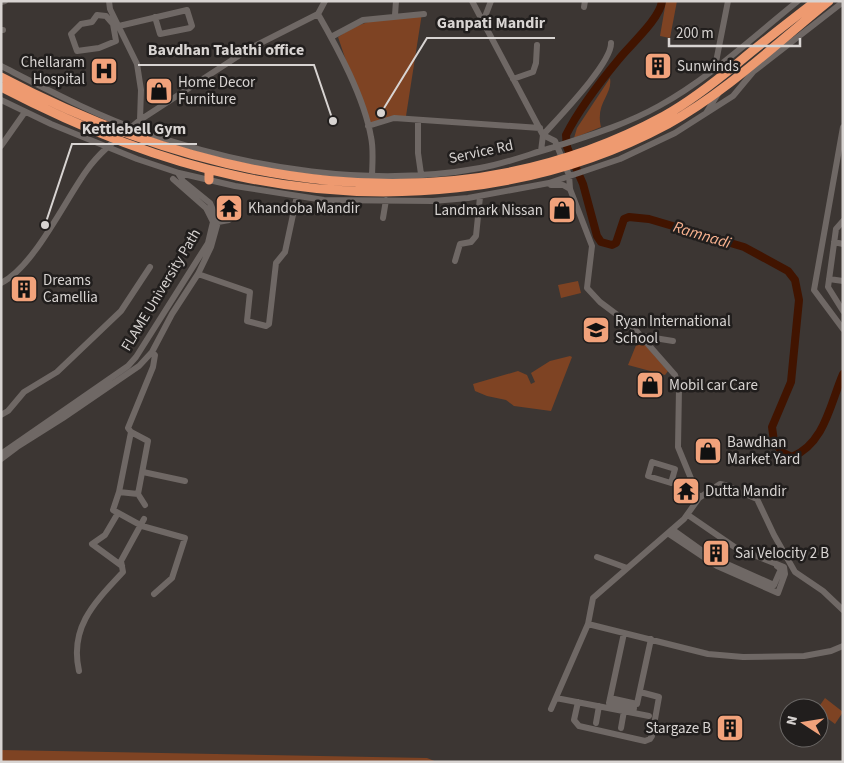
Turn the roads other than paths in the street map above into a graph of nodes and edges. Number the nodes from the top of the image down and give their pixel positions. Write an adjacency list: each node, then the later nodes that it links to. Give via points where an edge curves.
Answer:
1 (5, 1): 10 (street)
2 (109, 1): 17 (street)
3 (325, 1): 13 (street)
4 (396, 1): 15 (street)
5 (472, 1): 18 (street)
6 (728, 1): 24 (street)
7 (798, 1): 24 (street, Service Rd)
8 (816, 1): 43 (highway, via 681,106)
9 (829, 1): 28 (highway)
10 (1, 2)
11 (843, 2): 31 (street, via 753,72 733,96)
12 (489, 3): 18 (street)
13 (318, 14): 20 (street); 32 (street, via 249,49)
14 (424, 14): 15 (street)
15 (396, 15): 20 (street, via 363,20)
16 (155, 17): 16 (street, via 187,10 192,26 159,34); 19 (street)
17 (113, 20): 17 (street, via 97,15 92,22 81,24 71,34 75,50 115,43); 19 (street)
18 (483, 22): 26 (street)
19 (119, 26): 32 (street, via 137,64 141,90)
20 (331, 37): 34 (street, via 350,74)
21 (611, 43): 39 (street, via 611,50 591,80)
22 (537, 44): 26 (street, via 533,72)
23 (1, 66): 35 (street, Service Rd)
24 (715, 67): 42 (street, Service Rd, via 660,106 609,130)
25 (1, 77): 38 (highway)
26 (513, 79): 37 (street)
27 (1, 87): 38 (highway, via 56,114)
28 (722, 87): 31 (street); 43 (highway, via 661,127 616,148)
29 (1, 100): 30 (street)
30 (25, 112): 40 (street); 41 (street)
31 (706, 114): 50 (street, via 645,148)
32 (140, 120): 35 (street)
33 (418, 121): 34 (street, via 394,118); 37 (street); 49 (street)
34 (368, 126): 47 (street)
35 (132, 127): 41 (street); 47 (street, Service Rd, via 173,142 241,158 316,172)
36 (843, 127): 70 (street, via 814,290)
37 (540, 128): 39 (street)
38 (106, 130): 44 (highway)
39 (543, 135): 42 (street); 52 (street, via 555,141 569,175)
40 (1, 146)
41 (107, 147): 46 (street); 68 (street, via 87,169 29,258)
42 (544, 150): 49 (street, Service Rd)
43 (582, 155): 49 (highway, via 554,164 482,177)
44 (195, 161): 45 (highway); 51 (highway)
45 (209, 170): 48 (highway); 51 (highway, via 266,182)
46 (177, 174): 48 (street); 59 (street, via 210,203); 74 (street, FLAME University Path, via 173,179 206,208 213,222 212,229 208,243)
47 (372, 176): 49 (street, Service Rd); 55 (street)
48 (209, 180): 53 (street)
49 (418, 182): 51 (highway)
50 (549, 183): 52 (street, via 553,186 564,184); 54 (street)
51 (325, 185)
52 (570, 189): 71 (street, via 592,246 588,290)
53 (297, 196): 55 (street, via 324,200); 65 (street, via 285,252 276,263 269,324 247,321 250,292)
54 (480, 197): 56 (street); 63 (street, via 476,236 471,242 460,244)
55 (372, 200): 56 (street)
56 (386, 200): 58 (street)
57 (236, 212): 59 (street, via 229,220)
58 (383, 218)
59 (218, 222): 65 (street, via 211,248)
60 (843, 222): 61 (street, via 837,227)
61 (834, 242): 62 (street); 66 (street)
62 (843, 244)
63 (455, 261)
64 (150, 267): 76 (street, via 121,311 57,372 24,392)
65 (198, 274): 73 (street)
66 (829, 279): 67 (street); 69 (street, via 828,287)
67 (843, 281)
68 (1, 283)
69 (843, 311)
70 (843, 329)
71 (642, 336): 72 (street); 80 (street, via 678,381 678,447)
72 (673, 341)
73 (152, 352): 75 (street); 77 (street, via 156,359 129,425)
74 (136, 358): 75 (street); 78 (street, FLAME University Path)
75 (142, 363): 79 (street)
76 (1, 415)
77 (130, 432): 82 (street, via 148,441); 84 (street)
78 (1, 454)
79 (1, 460)
80 (683, 462): 81 (street); 86 (street)
81 (670, 467): 81 (street, via 652,462 648,476 670,484 676,470)
82 (143, 472): 83 (street); 85 (street)
83 (185, 481)
84 (119, 492): 85 (street); 88 (street, via 113,510)
85 (138, 494): 87 (street)
86 (699, 498): 89 (street); 96 (street, via 720,484 757,499 795,572)
87 (145, 505)
88 (118, 513): 90 (street); 93 (street, via 104,535 92,544)
89 (687, 516): 91 (street); 91 (street, via 736,548 784,567 786,571 778,593 717,566)
90 (143, 522): 93 (street, via 121,561); 95 (street, via 185,538 172,578)
91 (671, 532): 94 (street)
92 (597, 557): 94 (street)
93 (124, 568): 101 (street, via 88,612 76,641)
94 (627, 568): 97 (street, via 593,598)
95 (154, 594)
96 (843, 610)
97 (588, 624): 98 (street); 103 (street)
98 (624, 633): 99 (street); 104 (street)
99 (652, 640): 100 (street, via 708,654 743,657 804,656); 102 (street)
100 (843, 646)
101 (79, 671)
102 (640, 692): 104 (street, via 637,704); 105 (street, via 659,697 652,736 644,741 579,726 574,720)
103 (556, 698): 105 (street); 107 (street)
104 (610, 698): 109 (street, via 609,703 634,708)
105 (578, 702): 106 (street)
106 (599, 706): 108 (street); 111 (street)
107 (551, 710)
108 (624, 711): 109 (street); 112 (street)
109 (633, 713): 110 (street)
110 (649, 716)
111 (596, 723)
112 (621, 728)

